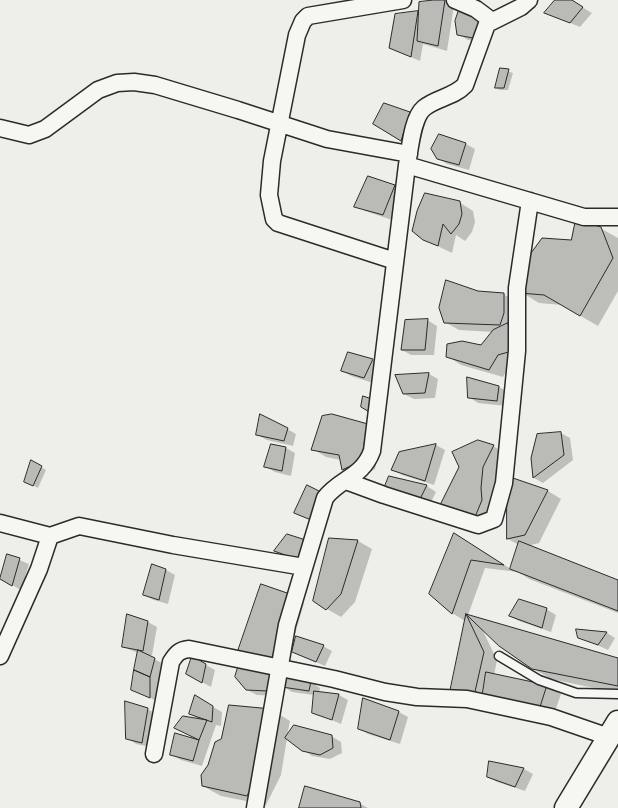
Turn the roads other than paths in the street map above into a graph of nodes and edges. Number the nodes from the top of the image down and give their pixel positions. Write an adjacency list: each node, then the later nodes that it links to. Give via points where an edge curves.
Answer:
1 (403, 0): 5 (street, via 308,16 302,21)
2 (455, 0): 4 (street, via 476,8)
3 (529, 0): 4 (street, via 521,7)
4 (492, 21): 7 (street, via 487,24 465,85 461,90 424,108 419,115)
5 (280, 123): 6 (street, via 155,85 134,82 117,83 98,90 45,129 28,135); 7 (street, via 327,139); 10 (street, via 272,161 269,195 274,219 278,223)
6 (0, 128)
7 (408, 160): 8 (street); 10 (street)
8 (530, 201): 9 (street, via 584,217); 11 (street, via 517,288 517,351 504,483 494,519 478,525)
9 (618, 217)
10 (395, 261): 11 (street, via 372,452 362,470)
11 (346, 480): 14 (street, via 330,491 325,498)
12 (0, 523): 13 (street)
13 (50, 536): 14 (street, via 79,526); 15 (street, via 39,568)
14 (304, 567): 17 (street, via 287,625)
15 (0, 656)
16 (499, 656): 18 (lane, via 539,680 576,693)
17 (279, 668): 19 (street, via 386,692 417,697 467,699); 20 (street, via 189,649 181,650 171,662); 21 (street)
18 (618, 694)
19 (614, 730): 22 (main road)
20 (154, 754)
21 (255, 808)
22 (566, 808)

